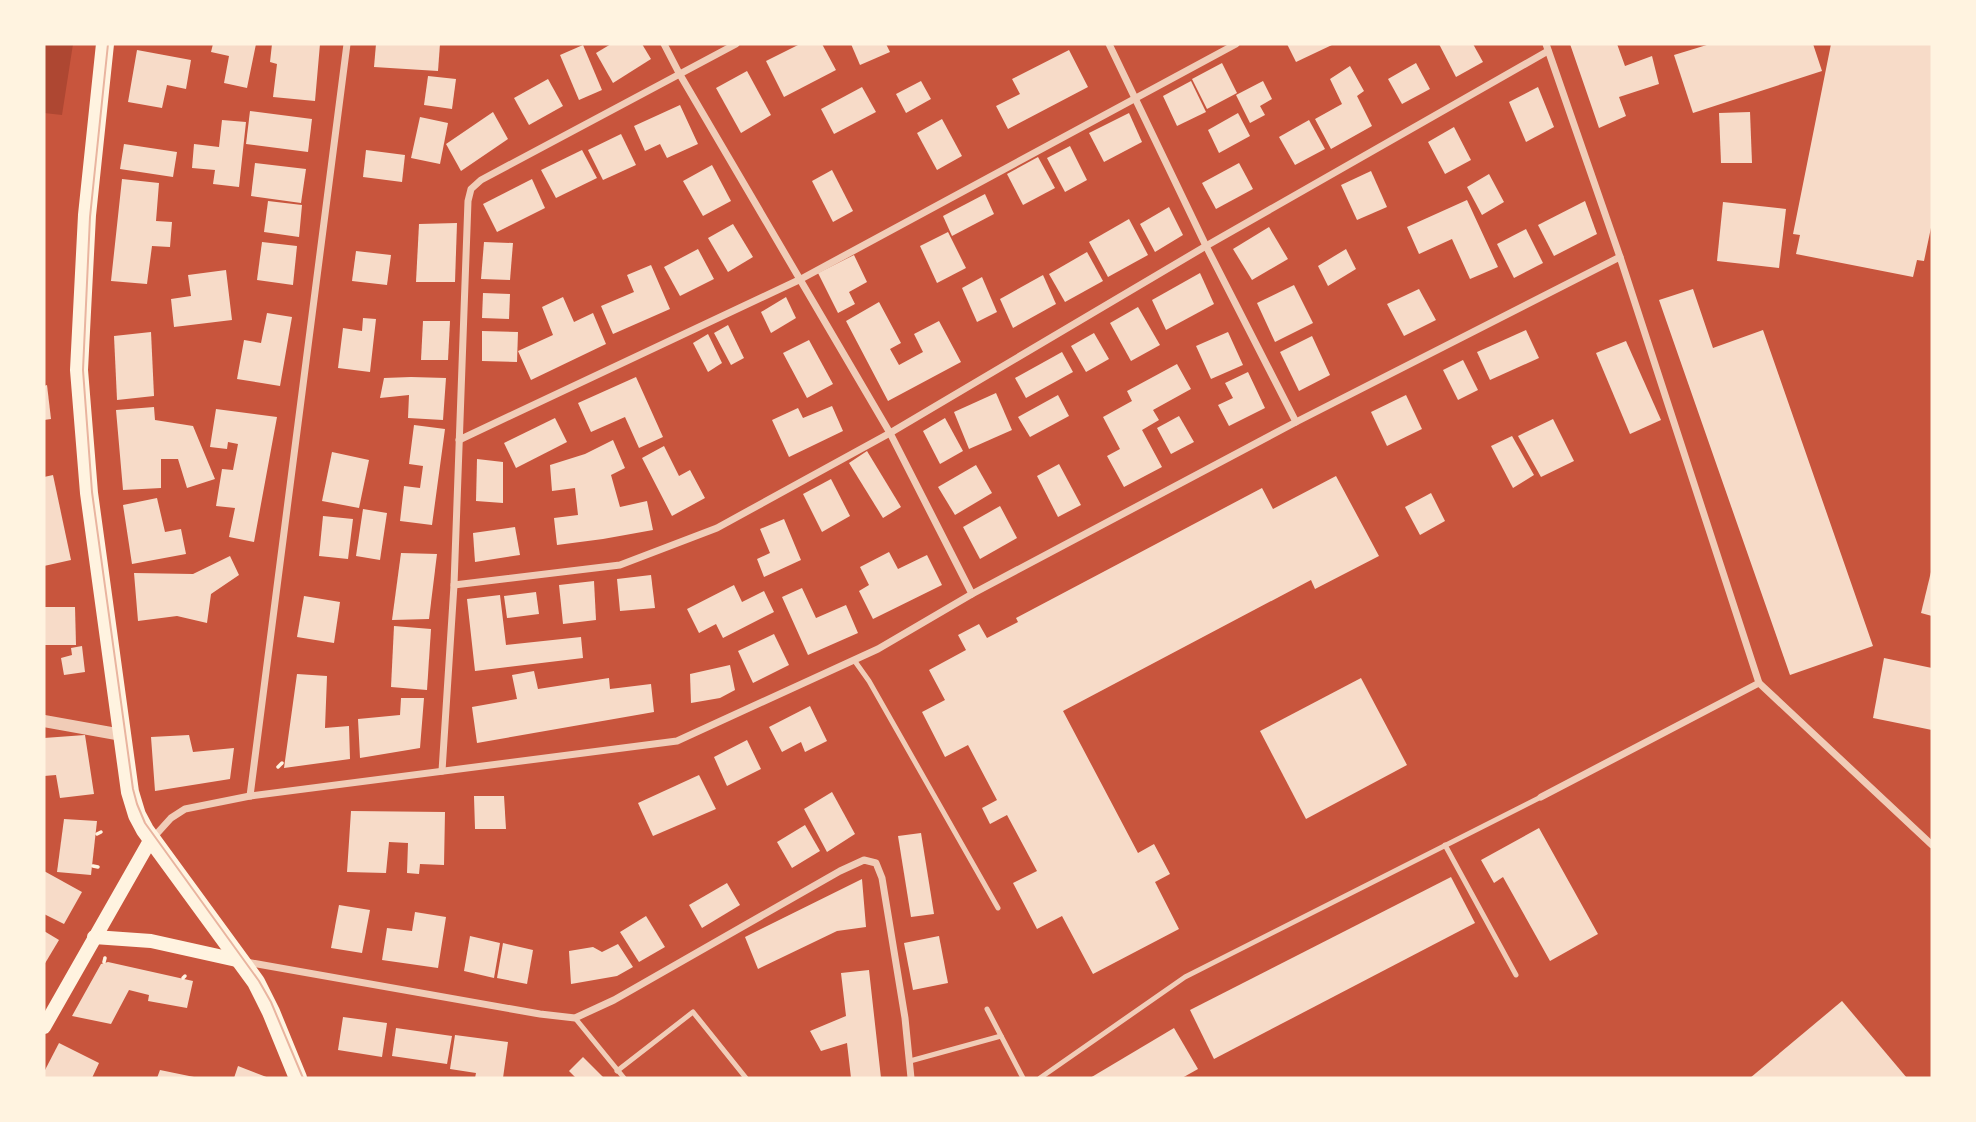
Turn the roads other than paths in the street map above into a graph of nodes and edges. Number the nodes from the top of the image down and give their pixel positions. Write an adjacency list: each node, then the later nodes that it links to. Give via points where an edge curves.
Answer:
1 (105, 44): 21 (main road, via 87,215 79,370 89,493)
2 (347, 44): 23 (street)
3 (664, 44): 8 (street)
4 (736, 44): 8 (street)
5 (1110, 44): 9 (street)
6 (1236, 44): 9 (street)
7 (1547, 48): 10 (street); 11 (street)
8 (679, 73): 12 (street); 15 (street, via 471,189)
9 (1136, 98): 10 (street); 12 (street)
10 (1206, 246): 13 (street); 14 (street)
11 (1620, 257): 13 (street); 19 (street)
12 (801, 279): 14 (street); 15 (street)
13 (1296, 422): 17 (street)
14 (890, 433): 16 (street, via 717,528 620,565); 17 (street)
15 (459, 440): 16 (street)
16 (454, 585): 22 (street)
17 (972, 594): 18 (street)
18 (854, 660): 22 (street, via 677,741); 28 (lane)
19 (1759, 683): 24 (street); 27 (street)
20 (44, 721): 21 (street)
21 (122, 735): 25 (main road, via 132,800)
22 (442, 771): 23 (street)
23 (250, 796): 25 (street, via 185,809)
24 (1541, 797): 26 (lane)
25 (151, 839): 29 (main road); 30 (main road)
26 (1445, 845): 31 (lane); 43 (lane, via 1185,977)
27 (1932, 845)
28 (999, 908)
29 (94, 936): 30 (main road, via 151,941); 34 (main road)
30 (241, 961): 33 (street); 38 (main road, via 271,1012)
31 (1516, 975)
32 (987, 1009): 35 (lane)
33 (575, 1018): 36 (street, via 864,860 876,863 882,878); 37 (lane)
34 (44, 1027)
35 (1001, 1036): 36 (lane); 42 (lane)
36 (909, 1061): 41 (street)
37 (617, 1070): 39 (lane); 40 (lane, via 693,1012)
38 (298, 1078)
39 (624, 1078)
40 (746, 1078)
41 (911, 1078)
42 (1023, 1078)
43 (1041, 1078)

